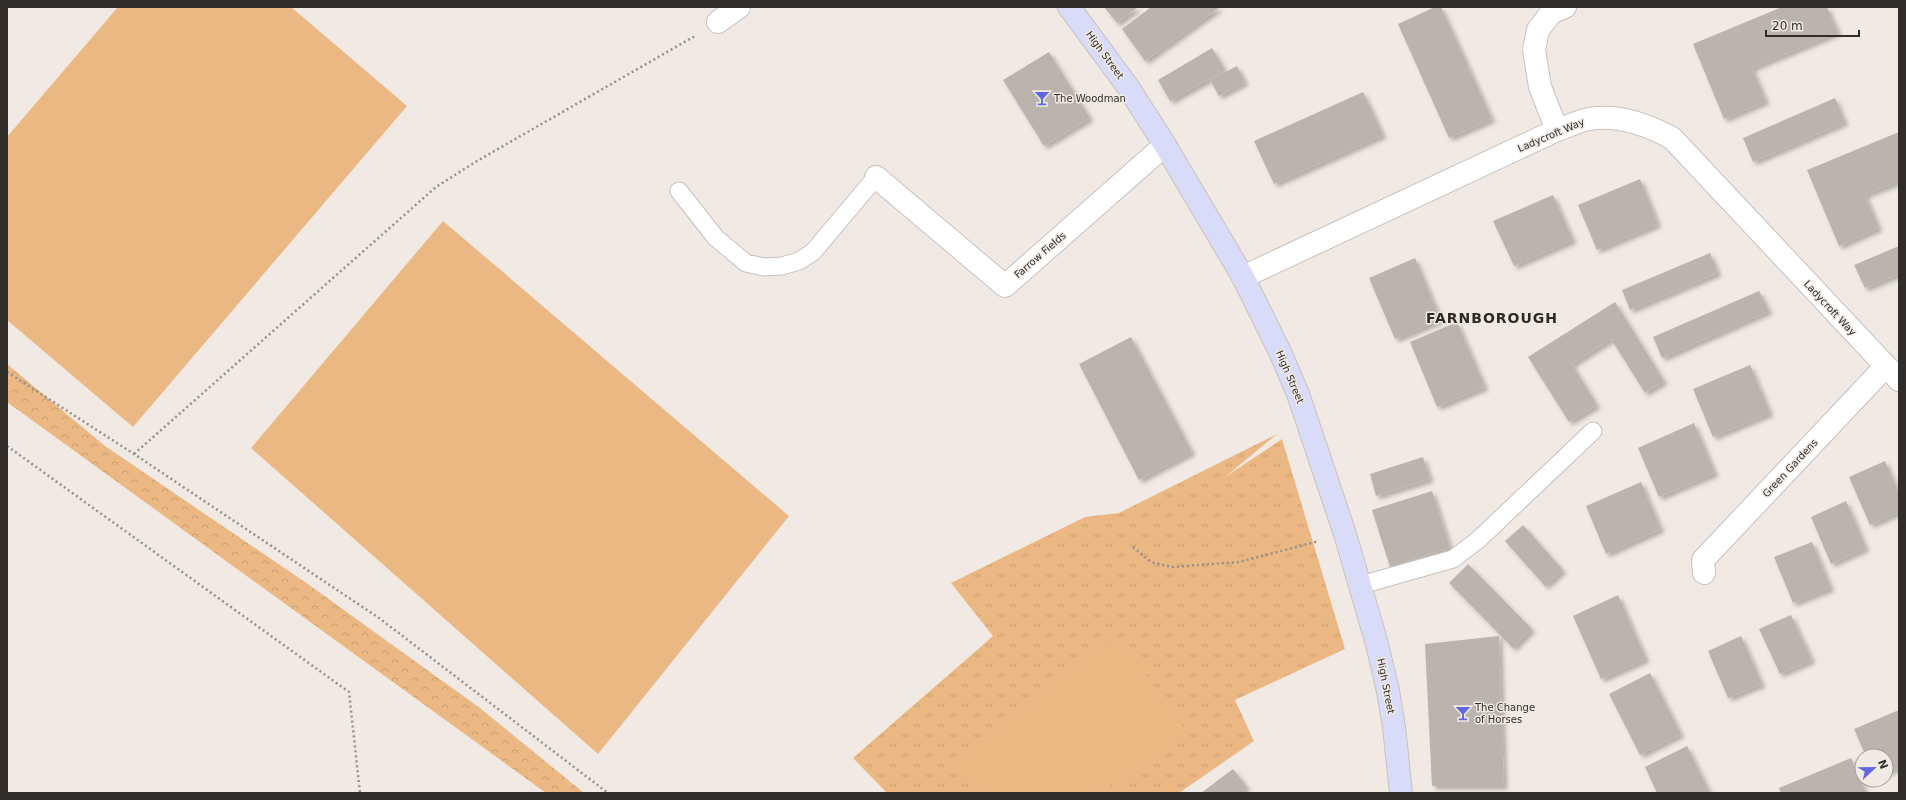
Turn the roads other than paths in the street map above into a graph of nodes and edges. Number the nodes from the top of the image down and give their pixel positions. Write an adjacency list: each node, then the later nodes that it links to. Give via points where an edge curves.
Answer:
1 (739, 7): 4 (street)
2 (1069, 7): 6 (main road, High Street, via 1128,87)
3 (1565, 7): 5 (street, via 1551,13 1538,30 1534,50 1540,87)
4 (718, 22)
5 (1557, 130): 9 (street, Ladycroft Way); 10 (street, Ladycroft Way, via 1589,119 1614,118 1654,128 1672,138)
6 (1165, 145): 7 (street, Farrow Fields, via 1005,286); 9 (main road, High Street)
7 (876, 177): 8 (lane, via 813,252 799,261 782,266 764,267 746,263 716,238)
8 (679, 191)
9 (1243, 277): 13 (main road, High Street, via 1298,394)
10 (1892, 374): 12 (street, Green Gardens, via 1703,560)
11 (1593, 431): 13 (lane, via 1478,540 1453,559)
12 (1704, 572)
13 (1361, 585): 14 (main road, High Street, via 1388,691)
14 (1400, 793)

